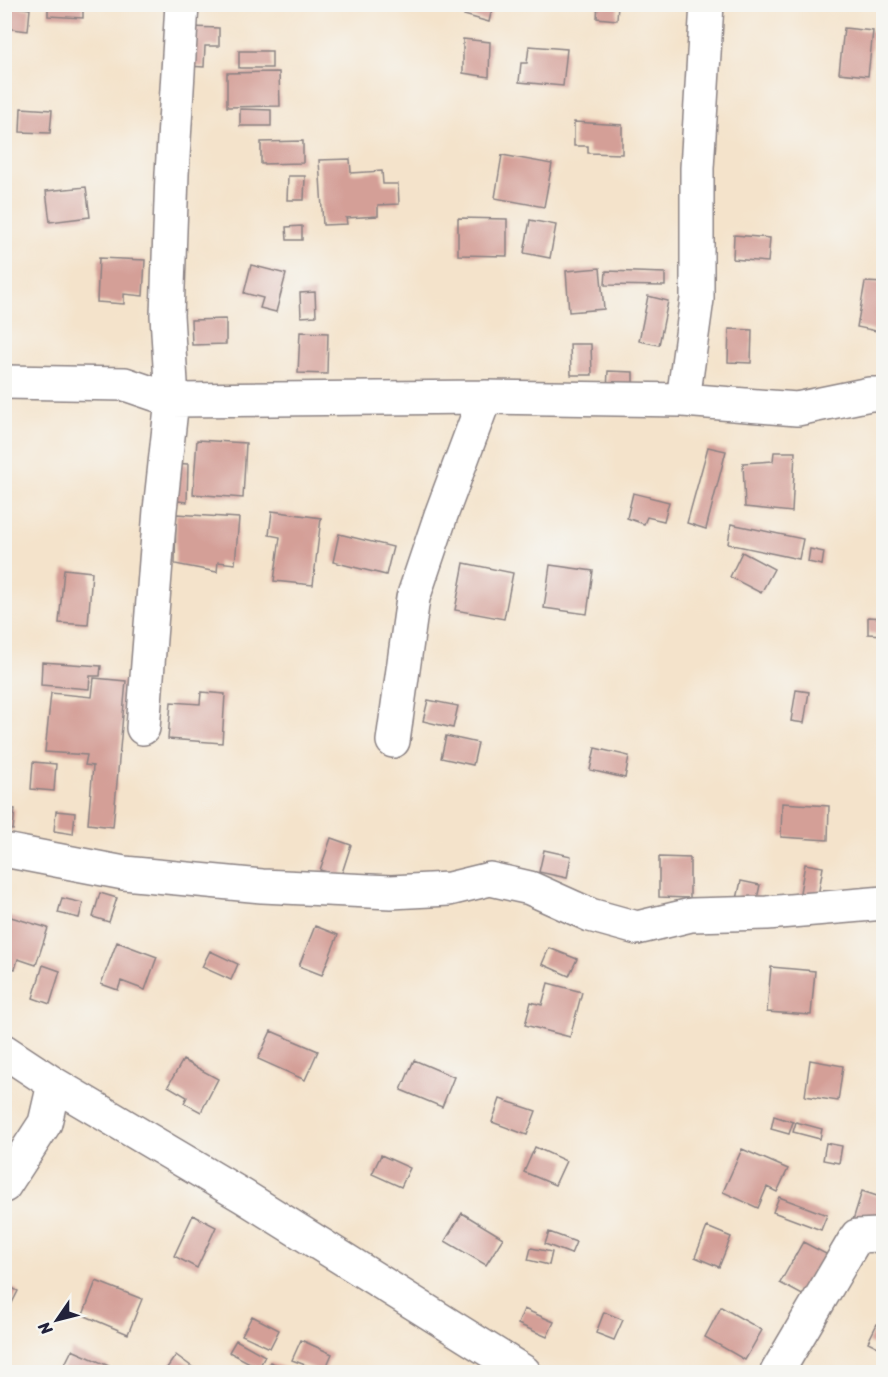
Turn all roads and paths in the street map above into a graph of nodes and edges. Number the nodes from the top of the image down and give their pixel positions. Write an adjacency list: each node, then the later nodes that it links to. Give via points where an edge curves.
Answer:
1 (182, 4): 6 (street, via 167,315)
2 (707, 4): 7 (street, via 697,168 697,299)
3 (4, 382): 6 (street, via 124,384)
4 (884, 394): 7 (street, via 797,410)
5 (485, 397): 6 (street); 7 (street); 9 (street, via 413,598)
6 (172, 399): 8 (street, via 159,510)
7 (683, 400)
8 (143, 728)
9 (393, 741)
10 (4, 850): 11 (street, via 124,873 262,886 391,892 449,889 490,879 530,888 590,915 637,928 691,915)
11 (884, 903)
12 (4, 1051): 13 (street)
13 (54, 1084): 14 (street, via 45,1123); 16 (street, via 243,1196)
14 (4, 1186)
15 (884, 1237): 17 (street, via 857,1236)
16 (524, 1372)
17 (777, 1372)

